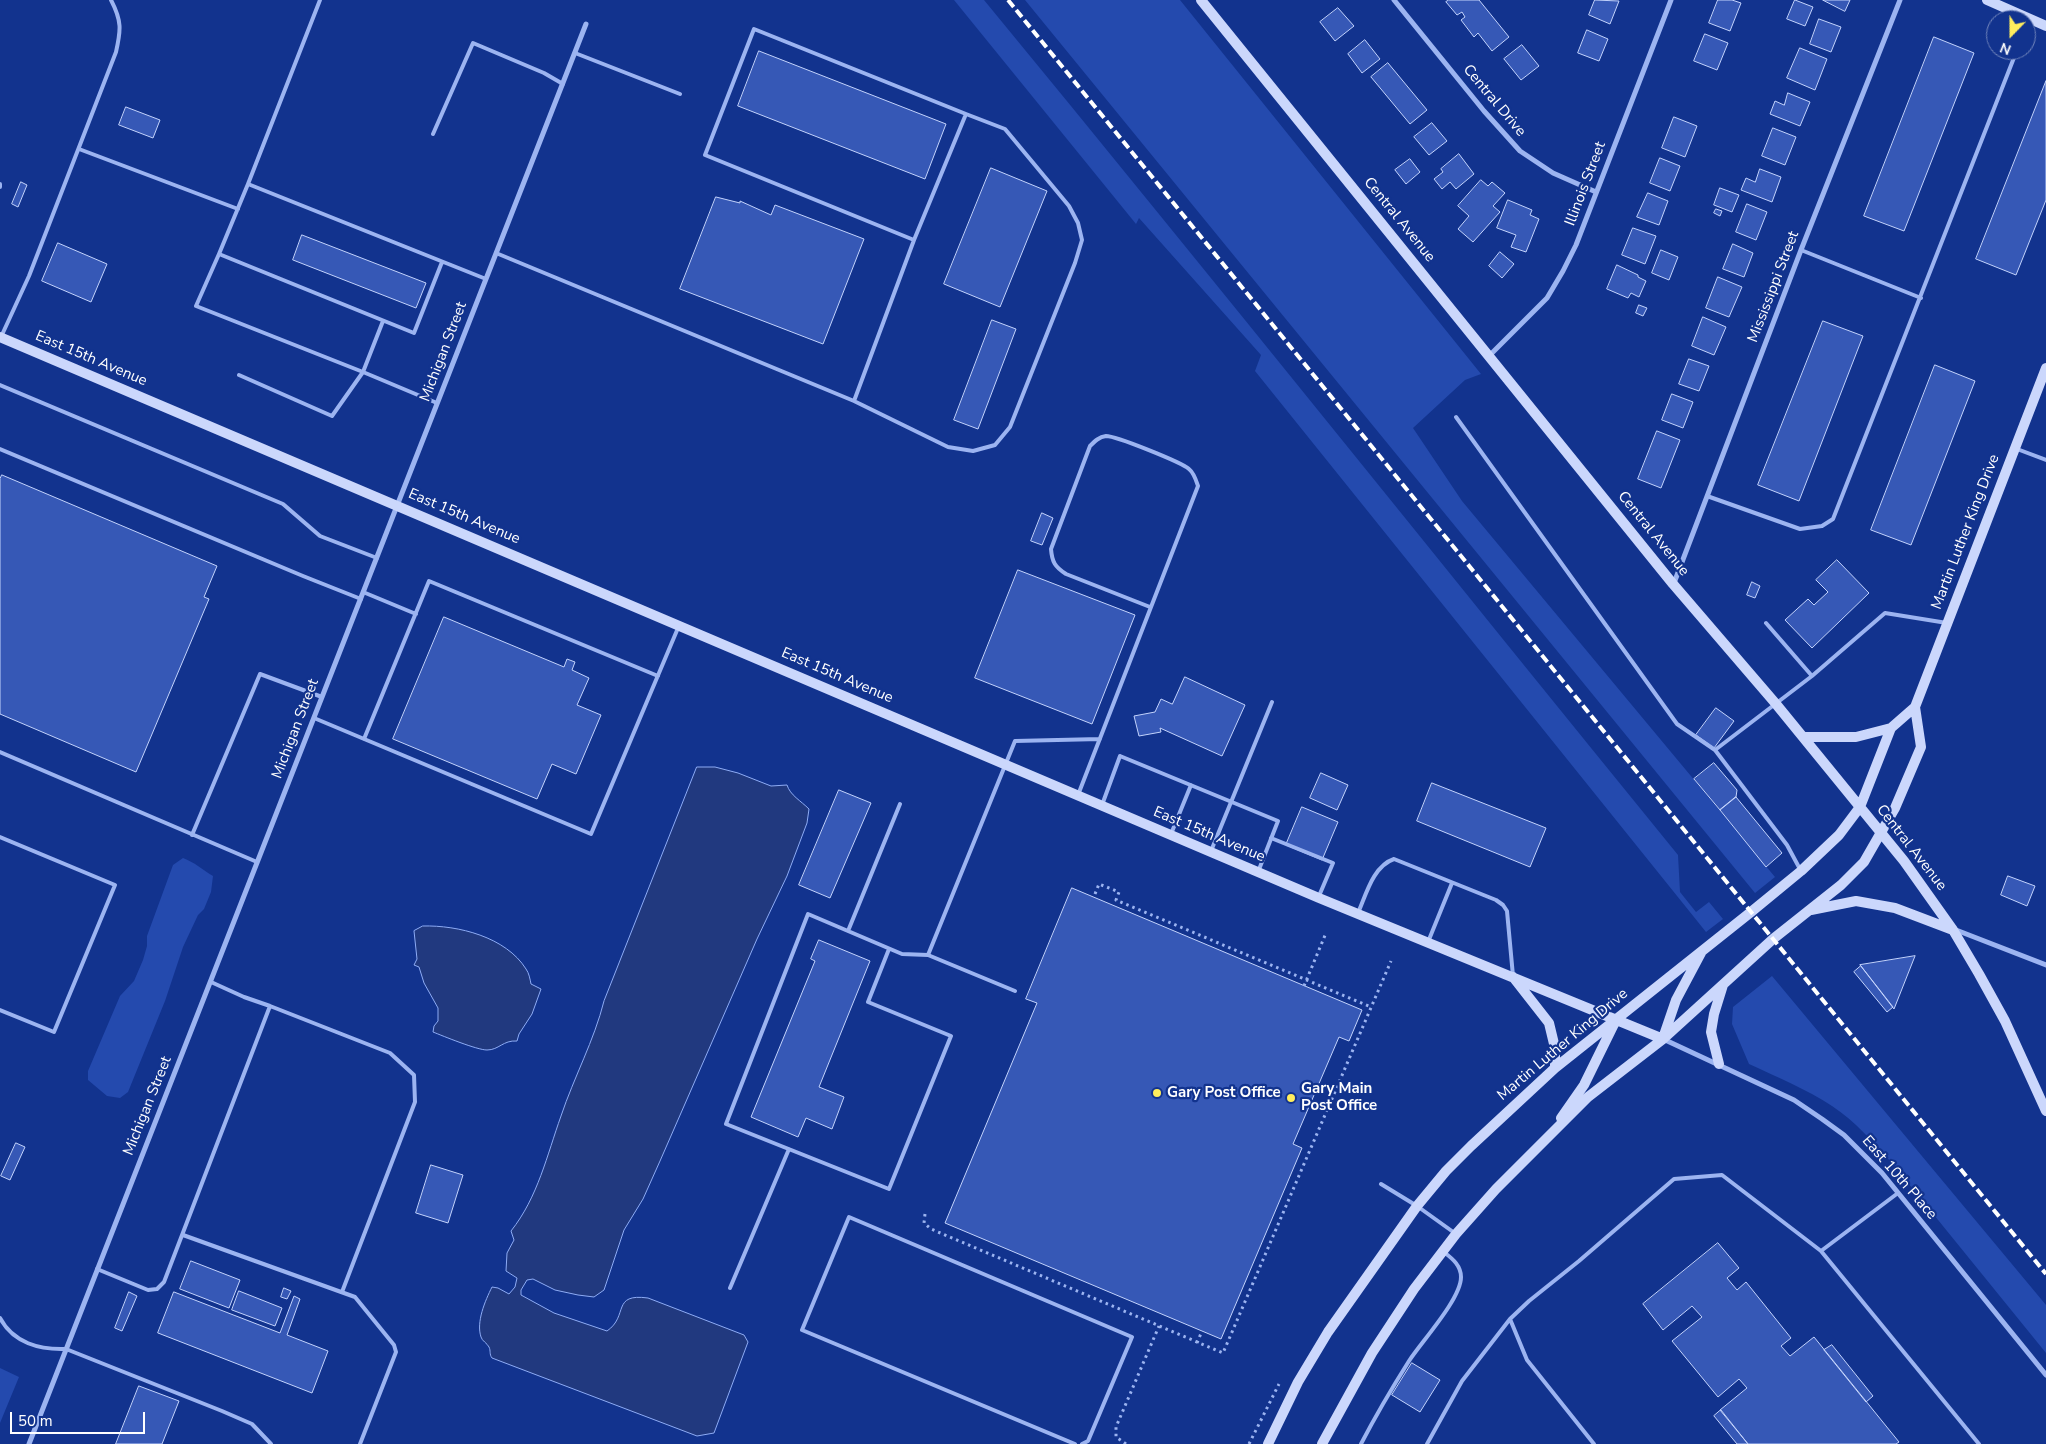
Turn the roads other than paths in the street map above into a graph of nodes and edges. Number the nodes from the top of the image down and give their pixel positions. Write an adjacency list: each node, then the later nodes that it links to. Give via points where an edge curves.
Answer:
1 (111, 0): 16 (lane, via 119,15 116,52)
2 (320, 0): 17 (lane)
3 (1201, 0): 29 (main road, Central Avenue)
4 (1394, 0): 18 (street, Central Drive, via 1520,151 1548,170)
5 (1671, 0): 18 (street, Illinois Street)
6 (1900, 0): 21 (street, Mississippi Street)
7 (1987, 0): 8 (main road)
8 (2005, 10)
9 (586, 24): 10 (street, Michigan Street)
10 (575, 53): 12 (street, Michigan Street); 13 (lane)
11 (2013, 60): 26 (lane)
12 (563, 84): 15 (lane, via 473,43); 22 (street, Michigan Street)
13 (680, 94)
14 (966, 114): 20 (lane); 20 (lane, via 754,29 705,155); 34 (lane, via 1005,129 1069,206 1082,240 1075,263 1010,427 996,445 973,451 948,447)
15 (433, 134)
16 (79, 149): 19 (lane); 28 (lane, via 29,276)
17 (248, 184): 19 (lane); 24 (lane)
18 (1596, 192): 29 (street, Illinois Street, via 1571,256 1553,290 1541,306)
19 (238, 209): 23 (lane)
20 (914, 240): 34 (lane)
21 (1801, 250): 26 (lane); 40 (street, Mississippi Street)
22 (496, 253): 25 (street, Michigan Street); 34 (lane)
23 (219, 254): 27 (lane); 31 (lane, via 196,306)
24 (442, 262): 25 (lane); 27 (lane, via 414,333)
25 (486, 279): 35 (street, Michigan Street)
26 (1921, 298): 40 (lane, via 1833,519 1822,526 1800,529)
27 (383, 321): 31 (lane)
28 (0, 337): 41 (main road, East 15th Avenue)
29 (1490, 355): 43 (main road, Central Avenue)
30 (2046, 368): 37 (main road, Martin Luther King Drive)
31 (363, 372): 32 (lane, via 332,416); 35 (lane)
32 (239, 375)
33 (0, 385): 42 (lane, via 283,504 320,536)
34 (854, 400)
35 (438, 404): 41 (street, Michigan Street)
36 (1456, 417): 62 (lane, via 1677,724)
37 (2015, 448): 39 (lane); 49 (main road, Martin Luther King Drive)
38 (0, 449): 45 (lane)
39 (2046, 460)
40 (1707, 496): 43 (street, Mississippi Street)
41 (398, 505): 42 (street, Michigan Street); 50 (main road, East 15th Avenue)
42 (377, 558): 44 (street, Michigan Street)
43 (1673, 584): 55 (main road, Central Avenue)
44 (363, 592): 45 (street, Michigan Street); 47 (lane)
45 (361, 599): 53 (street, Michigan Street)
46 (1150, 606): 46 (lane, via 1198,486 1190,470 1107,436 1090,446 1051,549 1052,562 1066,574); 61 (lane)
47 (416, 614): 51 (lane, via 430,581); 60 (lane)
48 (1766, 623): 52 (lane)
49 (1947, 623): 52 (lane, via 1885,613); 56 (main road, Martin Luther King Drive)
50 (680, 625): 51 (lane); 64 (main road, East 15th Avenue)
51 (658, 676): 60 (lane, via 591,834)
52 (1812, 676): 55 (lane)
53 (322, 697): 57 (street, Michigan Street); 72 (lane, via 260,674)
54 (1272, 702): 67 (lane)
55 (1776, 704): 59 (main road, Central Avenue); 62 (lane)
56 (1915, 707): 58 (main road, Martin Luther King Drive); 71 (main road, Martin Luther King Drive, via 1920,747)
57 (314, 718): 60 (lane); 77 (street, Michigan Street)
58 (1891, 728): 59 (main road, via 1856,737); 70 (main road, Martin Luther King Drive)
59 (1803, 736): 70 (main road, Central Avenue)
60 (364, 739)
61 (1100, 739): 64 (lane, via 1015,741); 66 (lane)
62 (1715, 750): 78 (lane, via 1787,845)
63 (0, 752): 72 (lane)
64 (1006, 764): 66 (main road, East 15th Avenue); 89 (lane)
65 (1190, 785): 67 (lane); 69 (lane, via 1120,756); 73 (lane)
66 (1078, 795): 69 (main road, East 15th Avenue)
67 (1231, 802): 75 (lane, via 1278,821); 76 (lane)
68 (900, 804): 85 (lane)
69 (1102, 805): 73 (main road, East 15th Avenue)
70 (1860, 807): 71 (main road, Central Avenue); 78 (main road, Martin Luther King Drive, via 1839,835)
71 (1882, 833): 82 (main road, Martin Luther King Drive, via 1864,862); 84 (main road, Central Avenue)
72 (192, 835): 77 (lane)
73 (1171, 835): 76 (main road, East 15th Avenue)
74 (0, 837): 96 (lane, via 115,885 54,1032)
75 (1271, 838): 79 (lane); 81 (lane, via 1333,863)
76 (1210, 852): 79 (main road, East 15th Avenue)
77 (257, 862): 92 (street, Michigan Street)
78 (1801, 870): 87 (main road, Martin Luther King Drive)
79 (1258, 872): 81 (main road, East 15th Avenue)
80 (1452, 883): 83 (lane, via 1394,859 1387,861 1371,882); 86 (lane); 91 (lane, via 1503,905)
81 (1319, 898): 83 (main road, East 15th Avenue)
82 (1808, 911): 84 (main road, via 1856,901 1895,908); 93 (main road, Martin Luther King Drive)
83 (1358, 914): 86 (main road, East 15th Avenue)
84 (1953, 930): 90 (street); 101 (main road, Central Avenue, via 2004,1021)
85 (848, 931): 88 (lane); 103 (lane, via 808,914 726,1124)
86 (1428, 942): 91 (main road, East 15th Avenue)
87 (1704, 948): 97 (main road, Martin Luther King Drive); 98 (main road, via 1676,1000)
88 (889, 949): 89 (lane, via 902,954); 103 (lane, via 868,1002 951,1036 889,1189)
89 (928, 955): 94 (lane)
90 (2046, 965)
91 (1513, 976): 97 (main road, East 15th Avenue); 100 (main road, via 1549,1023 1555,1048)
92 (211, 982): 95 (lane); 111 (street, Michigan Street)
93 (1723, 983): 98 (main road, Martin Luther King Drive); 99 (main road, via 1711,1032)
94 (1015, 991)
95 (270, 1006): 108 (lane); 113 (lane, via 390,1053 414,1075 415,1102)
96 (0, 1010)
97 (1616, 1018): 98 (main road, East 15th Avenue); 100 (main road, Martin Luther King Drive); 102 (main road, via 1584,1085)
98 (1663, 1039): 99 (street, East 10th Place); 102 (main road, Martin Luther King Drive, via 1588,1097)
99 (1719, 1064): 105 (street, East 10th Place, via 1794,1100 1822,1118 1864,1154)
100 (1555, 1068): 106 (main road, Martin Luther King Drive, via 1470,1146)
101 (2046, 1111)
102 (1546, 1138): 107 (main road, Martin Luther King Drive)
103 (789, 1149): 112 (lane)
104 (1381, 1184): 106 (lane)
105 (1898, 1193): 110 (lane); 117 (street, East 10th Place)
106 (1417, 1206): 107 (lane); 125 (main road, Martin Luther King Drive, via 1328,1332 1298,1382)
107 (1456, 1234): 109 (main road, Martin Luther King Drive)
108 (183, 1235): 111 (lane, via 164,1282 153,1291); 113 (lane)
109 (1443, 1251): 126 (main road, Martin Luther King Drive, via 1372,1353); 127 (lane, via 1459,1268 1461,1276 1456,1294 1411,1358)
110 (1821, 1251): 115 (lane, via 1722,1175 1674,1179); 130 (lane)
111 (97, 1269): 116 (street, Michigan Street)
112 (730, 1288)
113 (342, 1292): 121 (lane, via 355,1297 394,1345 396,1352)
114 (0, 1318): 116 (lane, via 14,1336 31,1344 51,1350)
115 (1510, 1319): 128 (lane, via 1462,1381); 129 (lane, via 1527,1360)
116 (66, 1349): 119 (street, Michigan Street); 120 (lane, via 252,1424)
117 (2046, 1375)
118 (1088, 1441): 122 (lane, via 1132,1337 849,1217 802,1330); 123 (lane); 124 (lane)
119 (29, 1444)
120 (272, 1444)
121 (360, 1444)
122 (1075, 1444)
123 (1082, 1444)
124 (1094, 1444)
125 (1268, 1444)
126 (1322, 1444)
127 (1361, 1444)
128 (1427, 1444)
129 (1594, 1444)
130 (1979, 1444)

